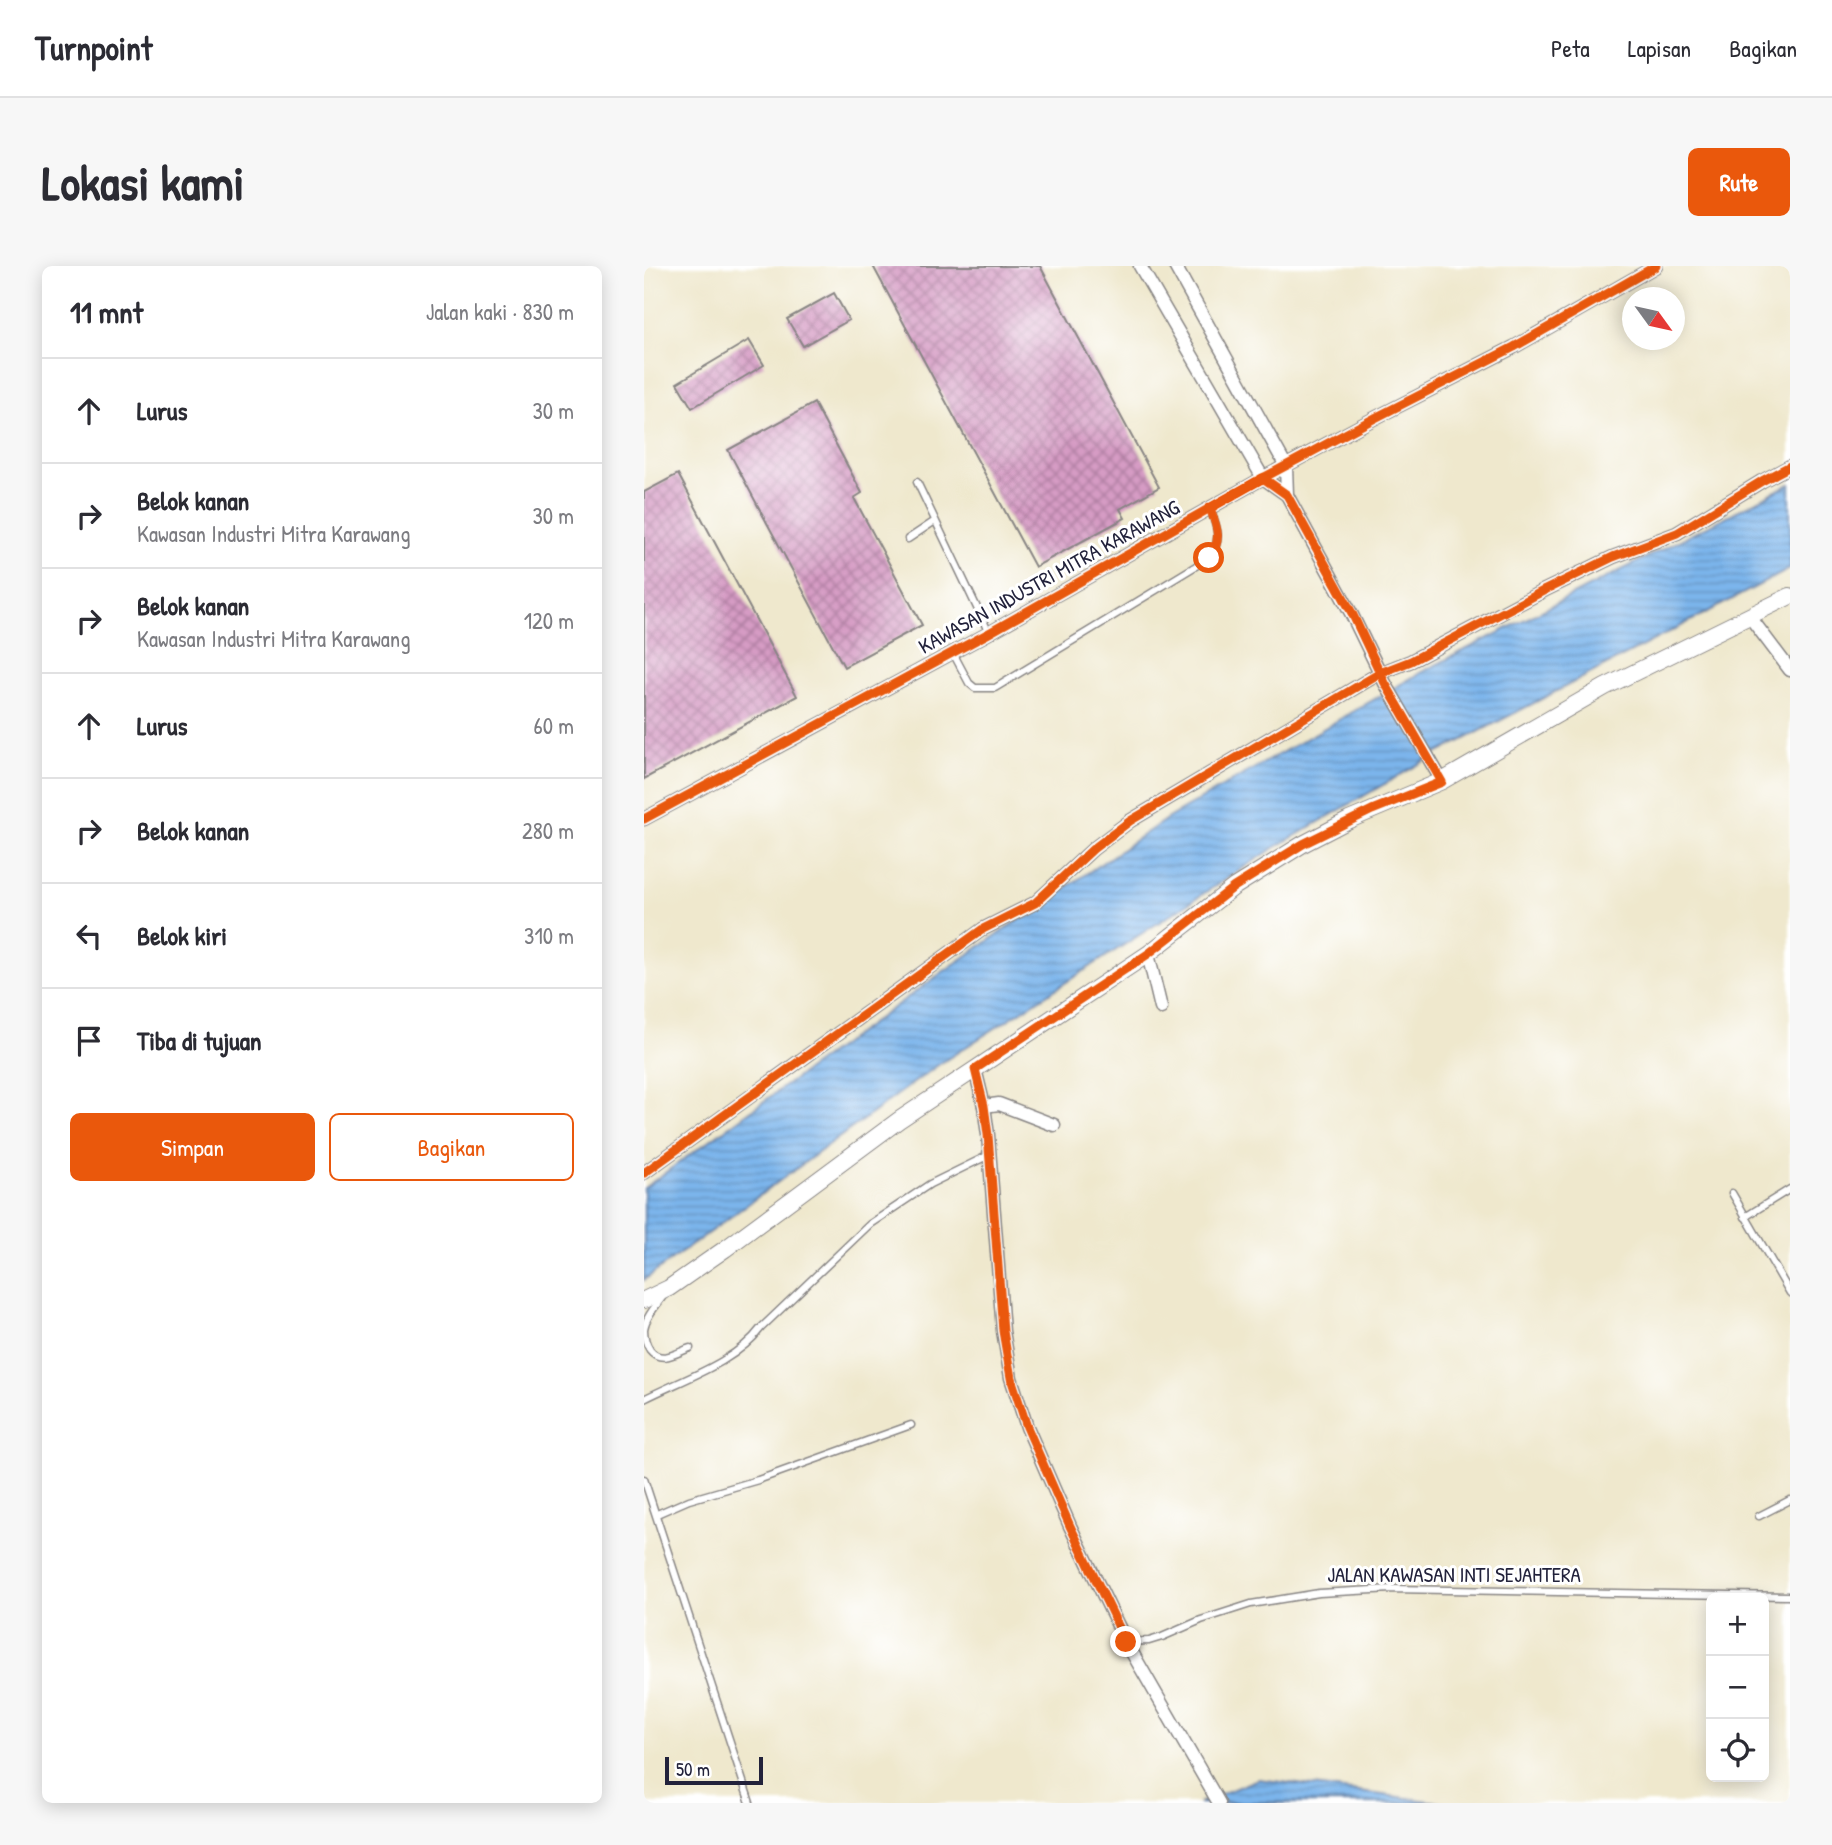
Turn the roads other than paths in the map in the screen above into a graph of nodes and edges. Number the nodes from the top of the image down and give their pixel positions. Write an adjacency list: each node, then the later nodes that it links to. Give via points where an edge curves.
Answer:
1 (1140, 266): 6 (street)
2 (1175, 266): 4 (street)
3 (1656, 266): 4 (street, KAWASAN INDUSTRI MITRA KARAWANG, via 1514,347)
4 (1286, 466): 6 (street, KAWASAN INDUSTRI MITRA KARAWANG); 8 (street)
5 (1790, 466): 17 (street, via 1677,533 1612,557 1545,590)
6 (1263, 478): 8 (street); 9 (street, KAWASAN INDUSTRI MITRA KARAWANG)
7 (917, 482): 10 (lane)
8 (1287, 495): 17 (street)
9 (1210, 508): 14 (street, KAWASAN INDUSTRI MITRA KARAWANG); 15 (lane, via 1219,532 1209,558 995,688 975,688 969,683)
10 (935, 520): 11 (lane); 14 (lane)
11 (908, 538)
12 (1790, 596): 13 (street)
13 (1750, 617): 16 (street); 18 (street, via 1605,687)
14 (989, 633): 15 (street, KAWASAN INDUSTRI MITRA KARAWANG)
15 (952, 652): 19 (street, KAWASAN INDUSTRI MITRA KARAWANG)
16 (1790, 670)
17 (1383, 678): 18 (street); 26 (street, via 1130,821 1035,903 983,929)
18 (1442, 782): 20 (street, via 1303,844 1210,903)
19 (644, 819)
20 (1148, 954): 21 (street); 22 (street)
21 (1161, 1009)
22 (975, 1069): 23 (street); 30 (street)
23 (984, 1106): 24 (street, via 999,1104); 25 (street)
24 (1054, 1125)
25 (989, 1155): 34 (lane, via 930,1184 870,1224 735,1354); 41 (street, via 1011,1378 1070,1526)
26 (644, 1173)
27 (1790, 1189): 29 (lane)
28 (1732, 1193): 29 (lane)
29 (1745, 1217): 31 (lane)
30 (669, 1288): 32 (street); 33 (lane, via 649,1317 645,1342 659,1357)
31 (1790, 1293)
32 (644, 1300)
33 (690, 1348)
34 (644, 1399)
35 (911, 1425): 38 (lane)
36 (644, 1479): 38 (lane)
37 (1790, 1500): 39 (lane)
38 (657, 1514): 42 (lane)
39 (1759, 1516)
40 (1790, 1596): 41 (lane, JALAN KAWASAN INTI SEJAHTERA, via 1392,1588 1331,1592 1251,1604 1149,1641)
41 (1126, 1642): 43 (street)
42 (750, 1803)
43 (1219, 1803)

